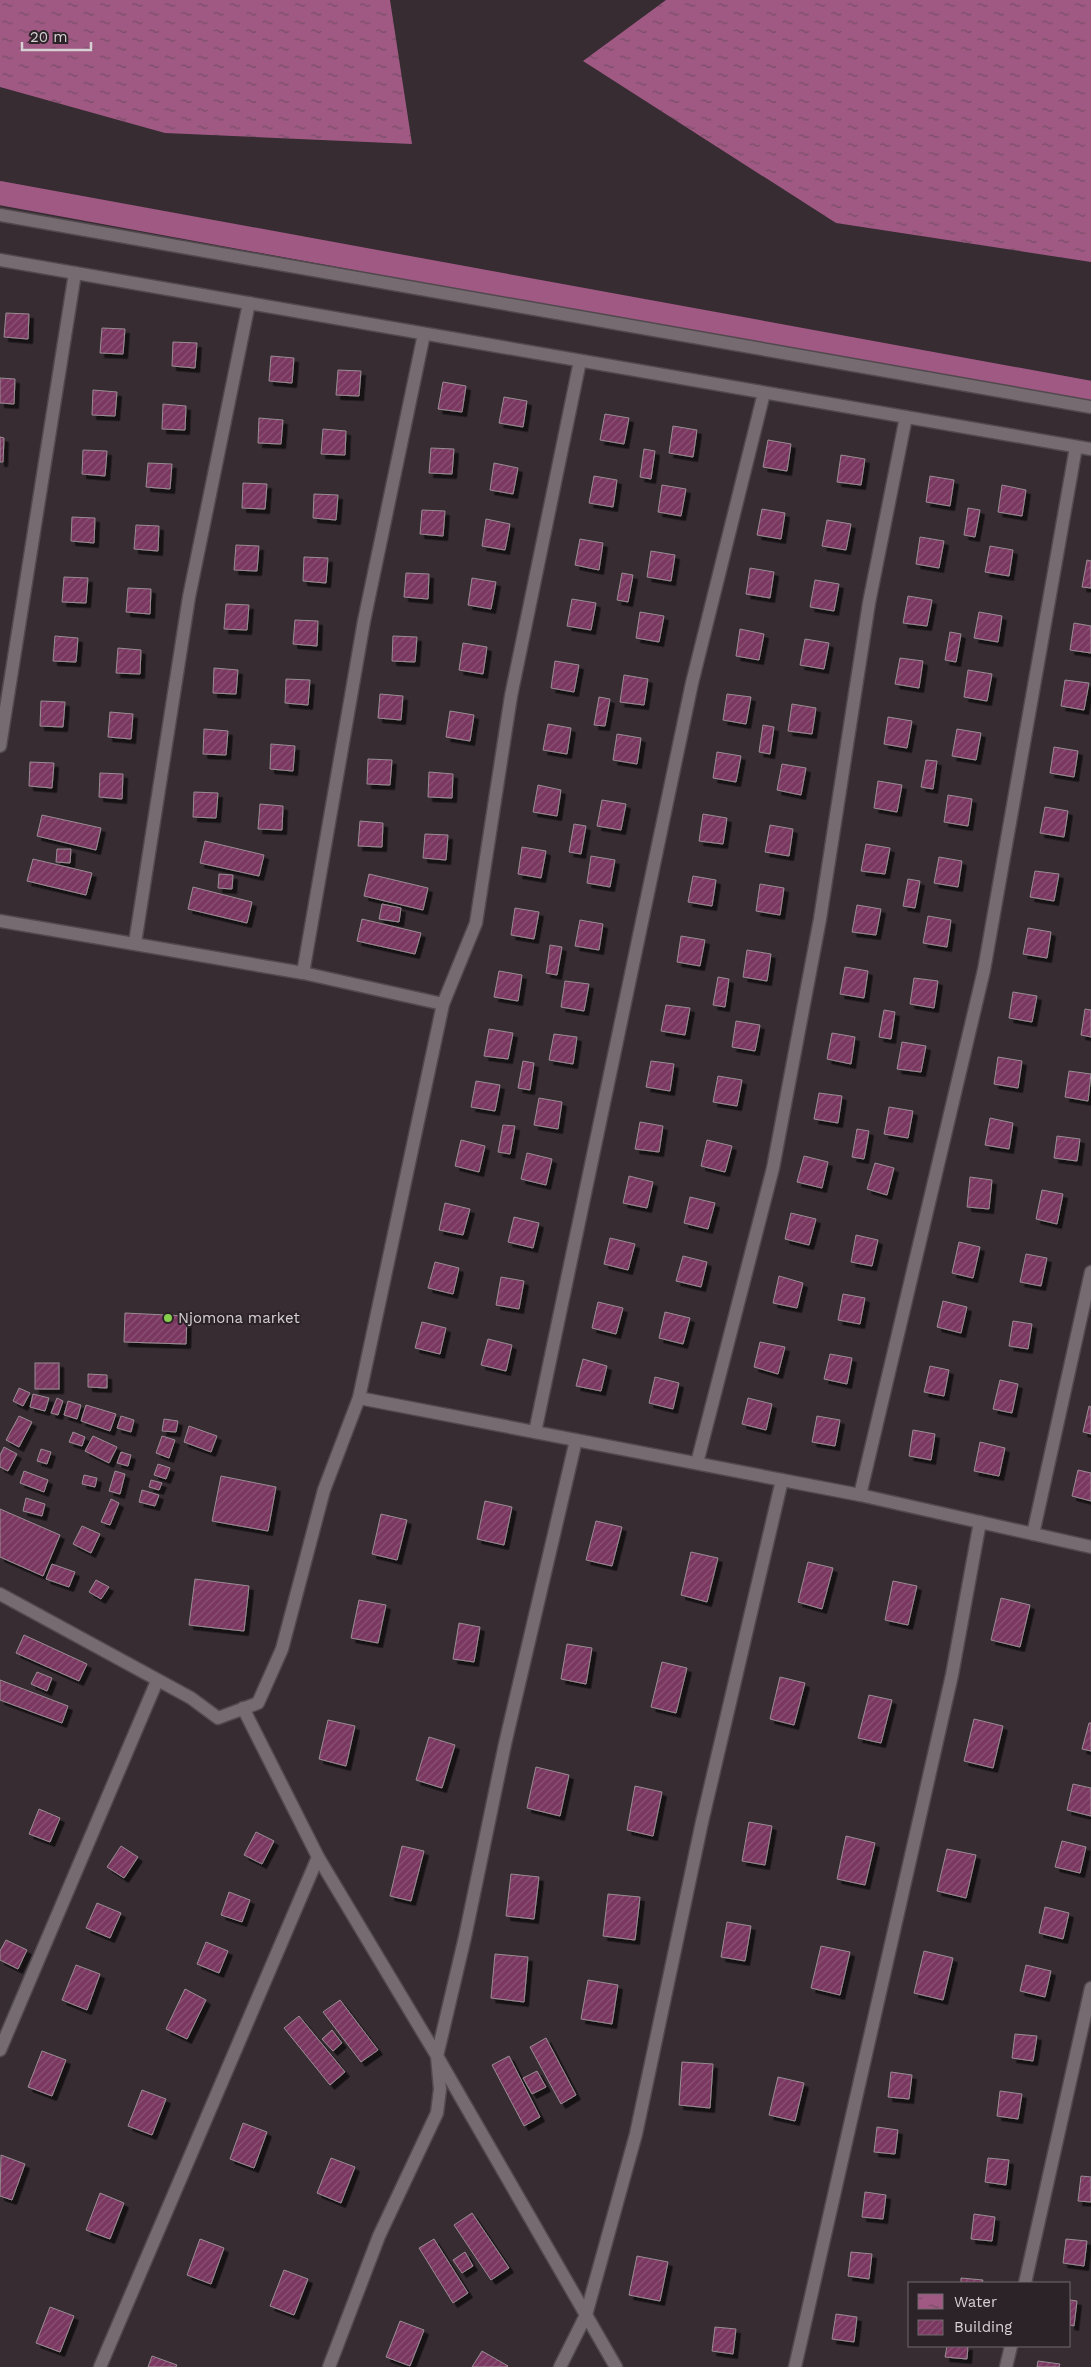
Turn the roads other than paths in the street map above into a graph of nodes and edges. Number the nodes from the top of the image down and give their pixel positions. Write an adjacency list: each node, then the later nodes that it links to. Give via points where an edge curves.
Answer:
1 (0, 215): 8 (lane)
2 (0, 260): 3 (lane)
3 (75, 273): 4 (lane); 12 (lane)
4 (249, 303): 5 (lane); 14 (lane, via 189,597)
5 (424, 334): 6 (lane); 15 (lane, via 364,621)
6 (580, 361): 7 (lane); 16 (lane, via 511,696 476,923)
7 (764, 393): 9 (lane); 19 (lane, via 692,683)
8 (1091, 407)
9 (906, 417): 10 (lane); 21 (lane, via 870,603 820,919 773,1168)
10 (1076, 447): 11 (lane); 23 (lane, via 984,970)
11 (1091, 449)
12 (0, 746)
13 (0, 921): 14 (lane)
14 (135, 943): 15 (lane)
15 (303, 973): 16 (lane)
16 (443, 1004): 18 (lane)
17 (1091, 1272): 25 (lane)
18 (359, 1398): 19 (lane); 29 (lane, via 324,1490 282,1649 258,1703)
19 (535, 1432): 20 (lane)
20 (576, 1440): 21 (lane); 33 (lane)
21 (697, 1463): 22 (lane)
22 (782, 1480): 23 (lane); 35 (lane, via 702,1822 636,2134)
23 (860, 1495): 24 (lane)
24 (980, 1522): 25 (lane); 41 (lane, via 952,1675)
25 (1033, 1534): 26 (lane)
26 (1091, 1547)
27 (0, 1594): 28 (lane)
28 (157, 1681): 29 (lane, via 191,1698 218,1718); 32 (lane)
29 (243, 1708): 30 (lane)
30 (318, 1856): 33 (lane); 37 (lane)
31 (1091, 1988): 34 (lane)
32 (0, 2050)
33 (437, 2056): 35 (lane); 38 (lane, via 440,2090 437,2113 379,2236)
34 (1025, 2282)
35 (586, 2315): 39 (lane); 40 (lane)
36 (1011, 2347): 42 (lane)
37 (100, 2367)
38 (329, 2367)
39 (560, 2367)
40 (616, 2367)
41 (795, 2367)
42 (1006, 2367)

